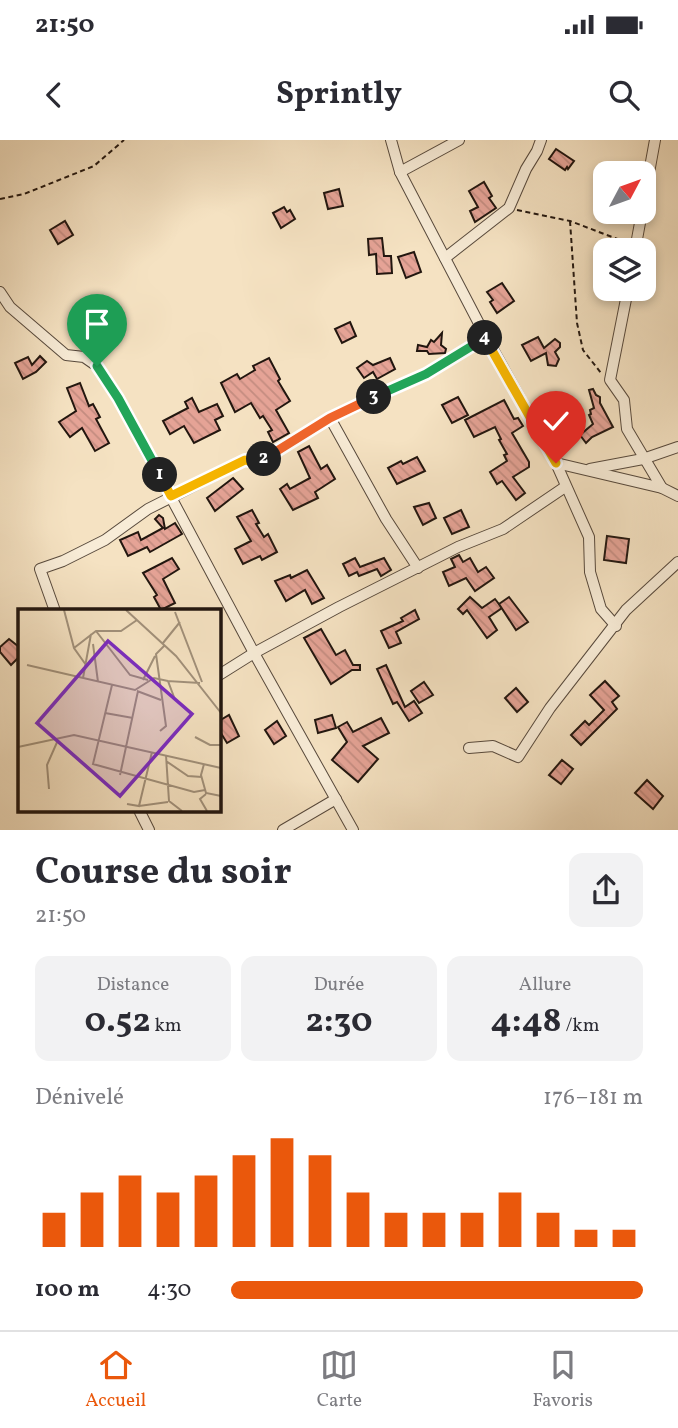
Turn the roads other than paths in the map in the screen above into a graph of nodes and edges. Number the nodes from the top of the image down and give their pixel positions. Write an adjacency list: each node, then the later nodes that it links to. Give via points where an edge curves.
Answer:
1 (391, 140): 6 (street)
2 (460, 140): 6 (street)
3 (541, 140): 7 (street, via 509,208)
4 (655, 140): 5 (street)
5 (651, 161)
6 (400, 172): 7 (street)
7 (445, 258): 11 (street)
8 (0, 292): 10 (street)
9 (626, 301): 14 (street, via 610,380 624,400 627,429)
10 (5, 309): 19 (street, via 66,355 84,357 97,366)
11 (486, 337): 12 (street, via 426,374); 15 (street)
12 (330, 418): 19 (street, via 257,463 245,460); 22 (street)
13 (678, 447): 14 (street)
14 (643, 459): 16 (street); 18 (street)
15 (556, 463): 16 (street); 17 (street)
16 (586, 470): 18 (street)
17 (565, 487): 22 (street, via 503,529); 24 (street, via 589,537 590,572 601,609)
18 (662, 488): 20 (street)
19 (171, 496): 23 (street, via 105,540 40,569); 25 (street)
20 (678, 496)
21 (678, 562): 24 (street, via 626,610)
22 (418, 568): 25 (street)
23 (54, 609)
24 (616, 626): 27 (street, via 550,708 518,757 493,746)
25 (254, 653): 26 (street); 28 (street)
26 (220, 674)
27 (469, 748)
28 (336, 799): 31 (street); 32 (street)
29 (140, 812): 30 (street)
30 (149, 830)
31 (283, 830)
32 (353, 830)

